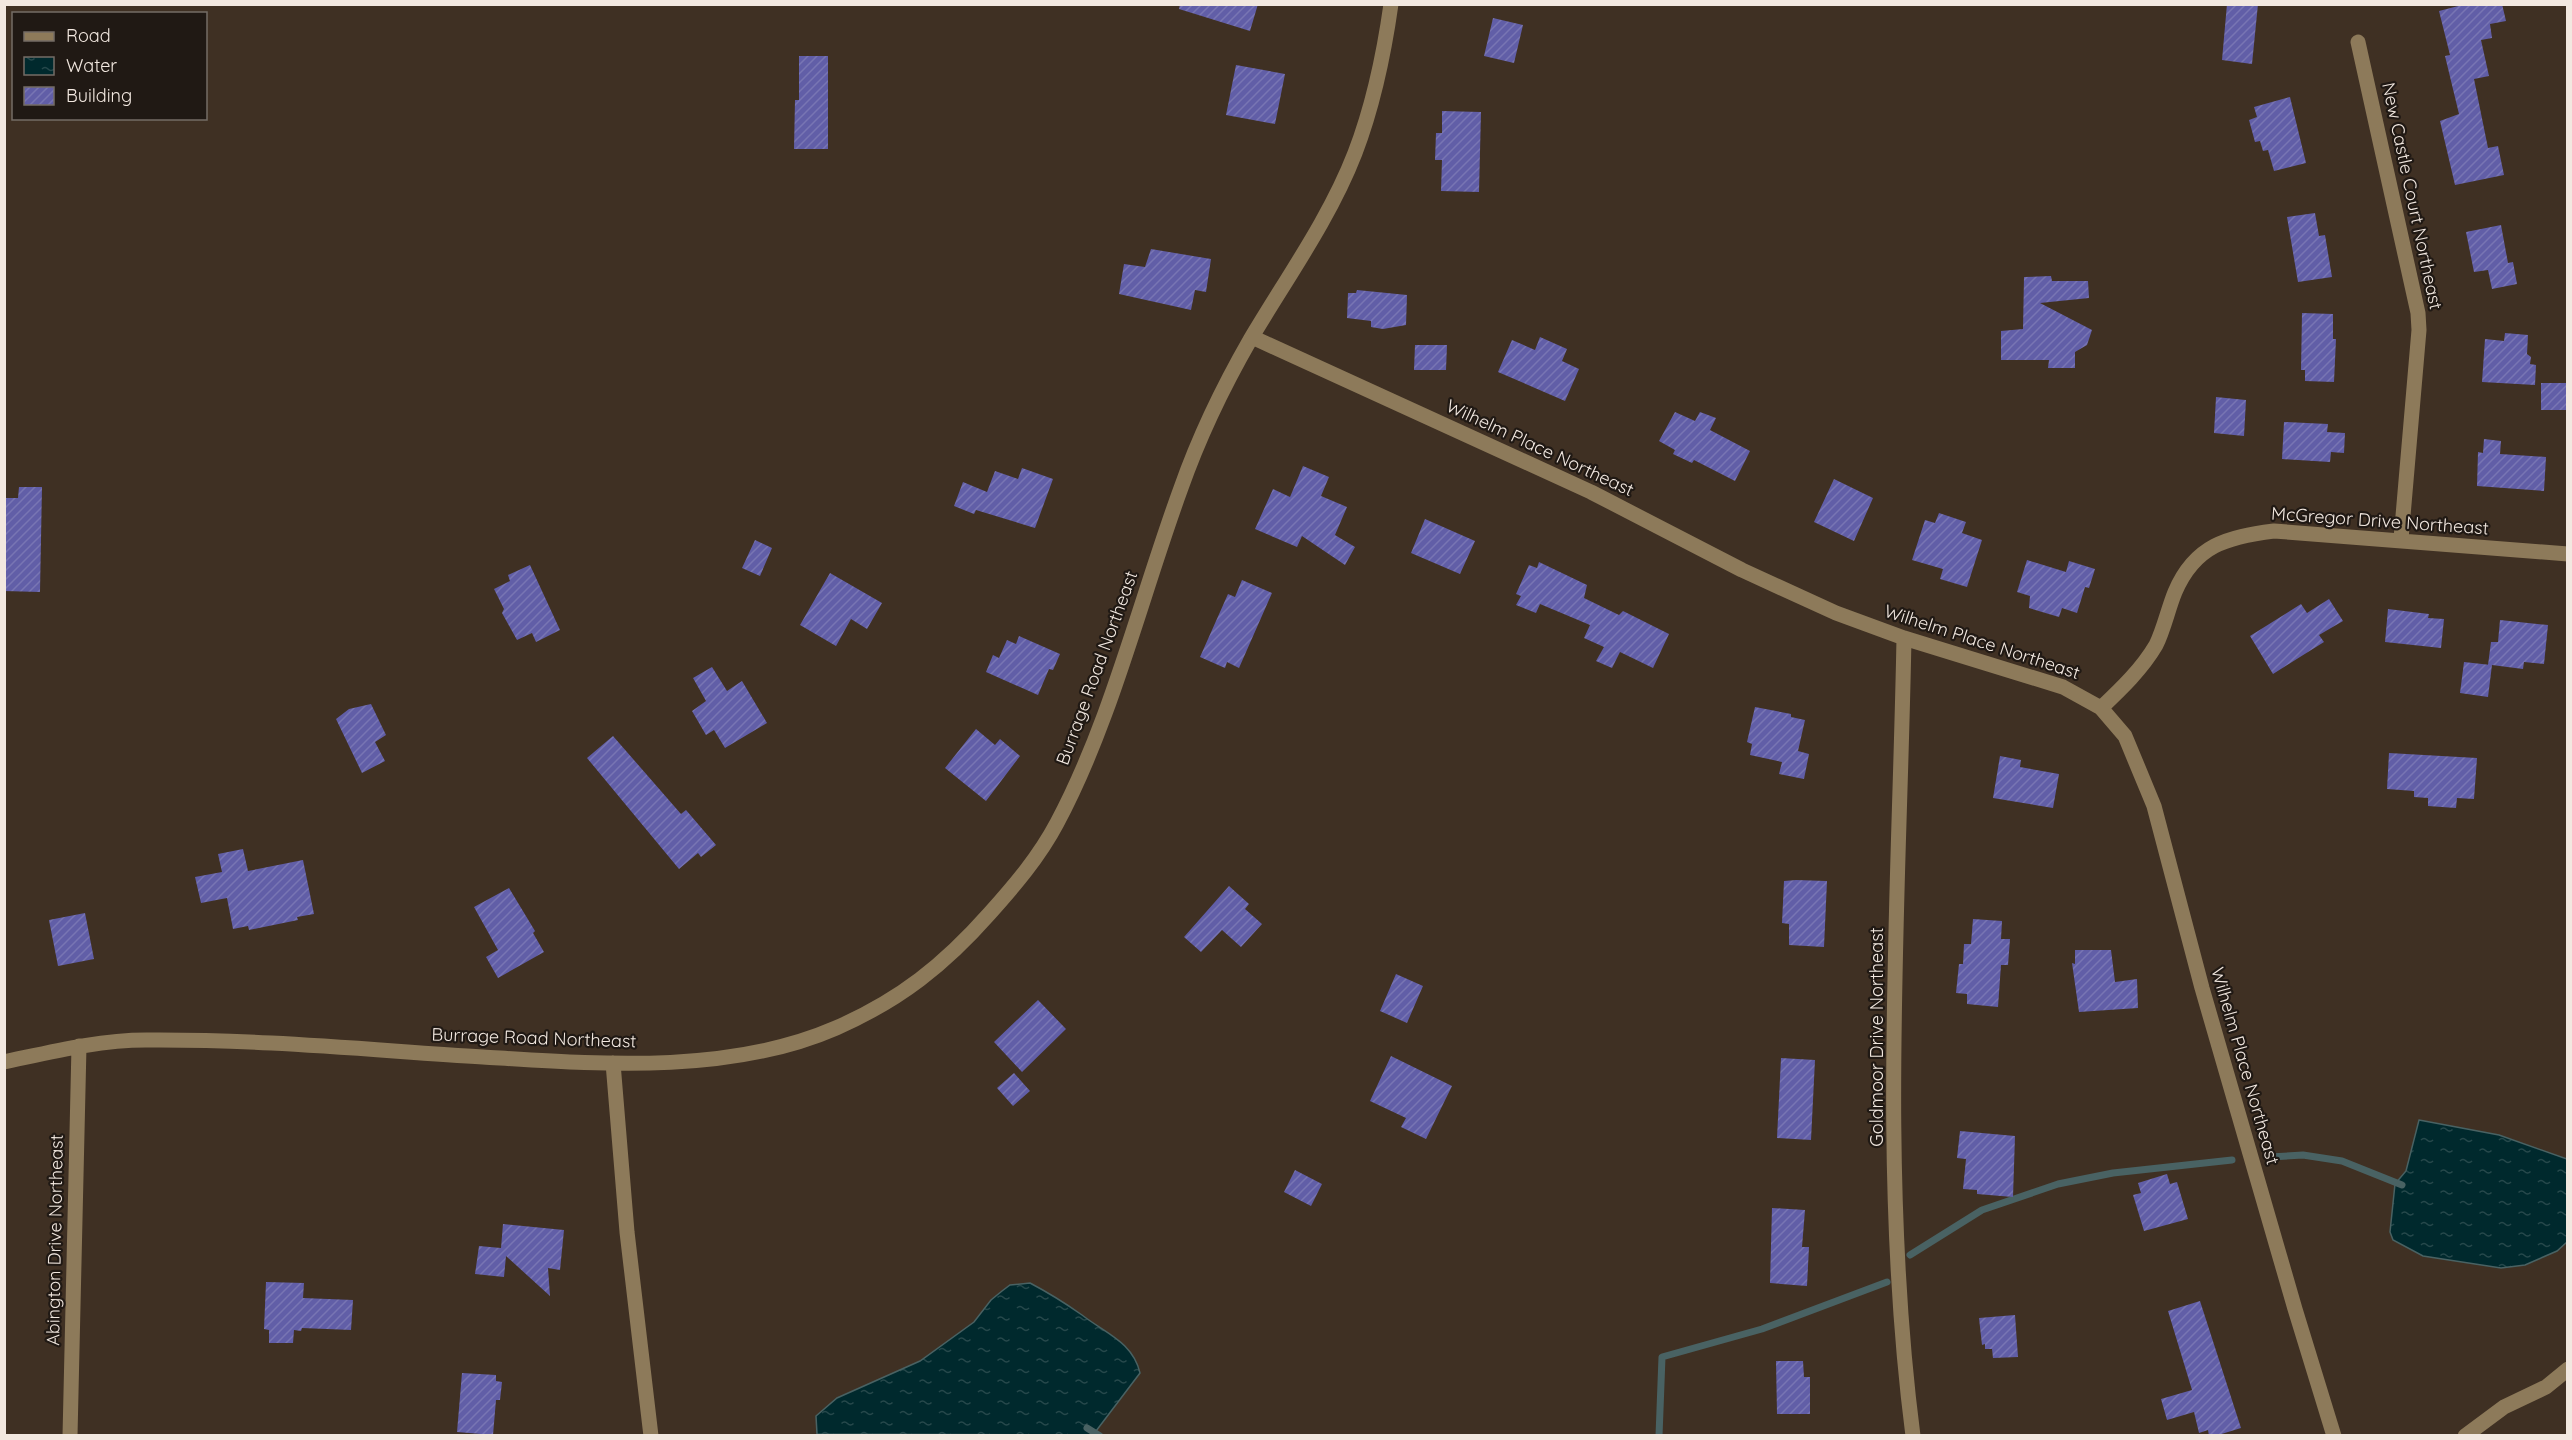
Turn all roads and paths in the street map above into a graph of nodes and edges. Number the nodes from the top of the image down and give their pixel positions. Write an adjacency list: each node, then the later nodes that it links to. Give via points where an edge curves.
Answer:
1 (1392, 4): 3 (street, Burrage Road Northeast, via 1369,113 1354,154 1302,256)
2 (2358, 42): 4 (street, New Castle Court Northeast, via 2418,312)
3 (1251, 337): 6 (street, Wilhelm Place Northeast, via 1591,492 1763,579); 10 (street, Burrage Road Northeast, via 1183,481 1090,754 1058,822 1010,890 952,955 895,998 834,1029 741,1055)
4 (2401, 539): 5 (street, McGregor Drive Northeast); 7 (street, McGregor Drive Northeast, via 2274,531 2227,540 2196,556 2175,591 2156,645 2127,684)
5 (2568, 554)
6 (1904, 638): 7 (street, Wilhelm Place Northeast, via 2063,687); 14 (street, Goldmoor Drive Northeast, via 1894,997 1898,1263 1903,1360)
7 (2101, 708): 15 (street, Wilhelm Place Northeast, via 2125,736 2154,806 2202,988)
8 (79, 1046): 9 (street, Burrage Road Northeast); 10 (street, Burrage Road Northeast, via 141,1040 270,1043); 12 (street, Abington Drive Northeast)
9 (4, 1062)
10 (613, 1063): 13 (street, via 627,1232)
11 (2568, 1369): 16 (street)
12 (70, 1436)
13 (651, 1436)
14 (1913, 1436)
15 (2334, 1436)
16 (2466, 1436)

